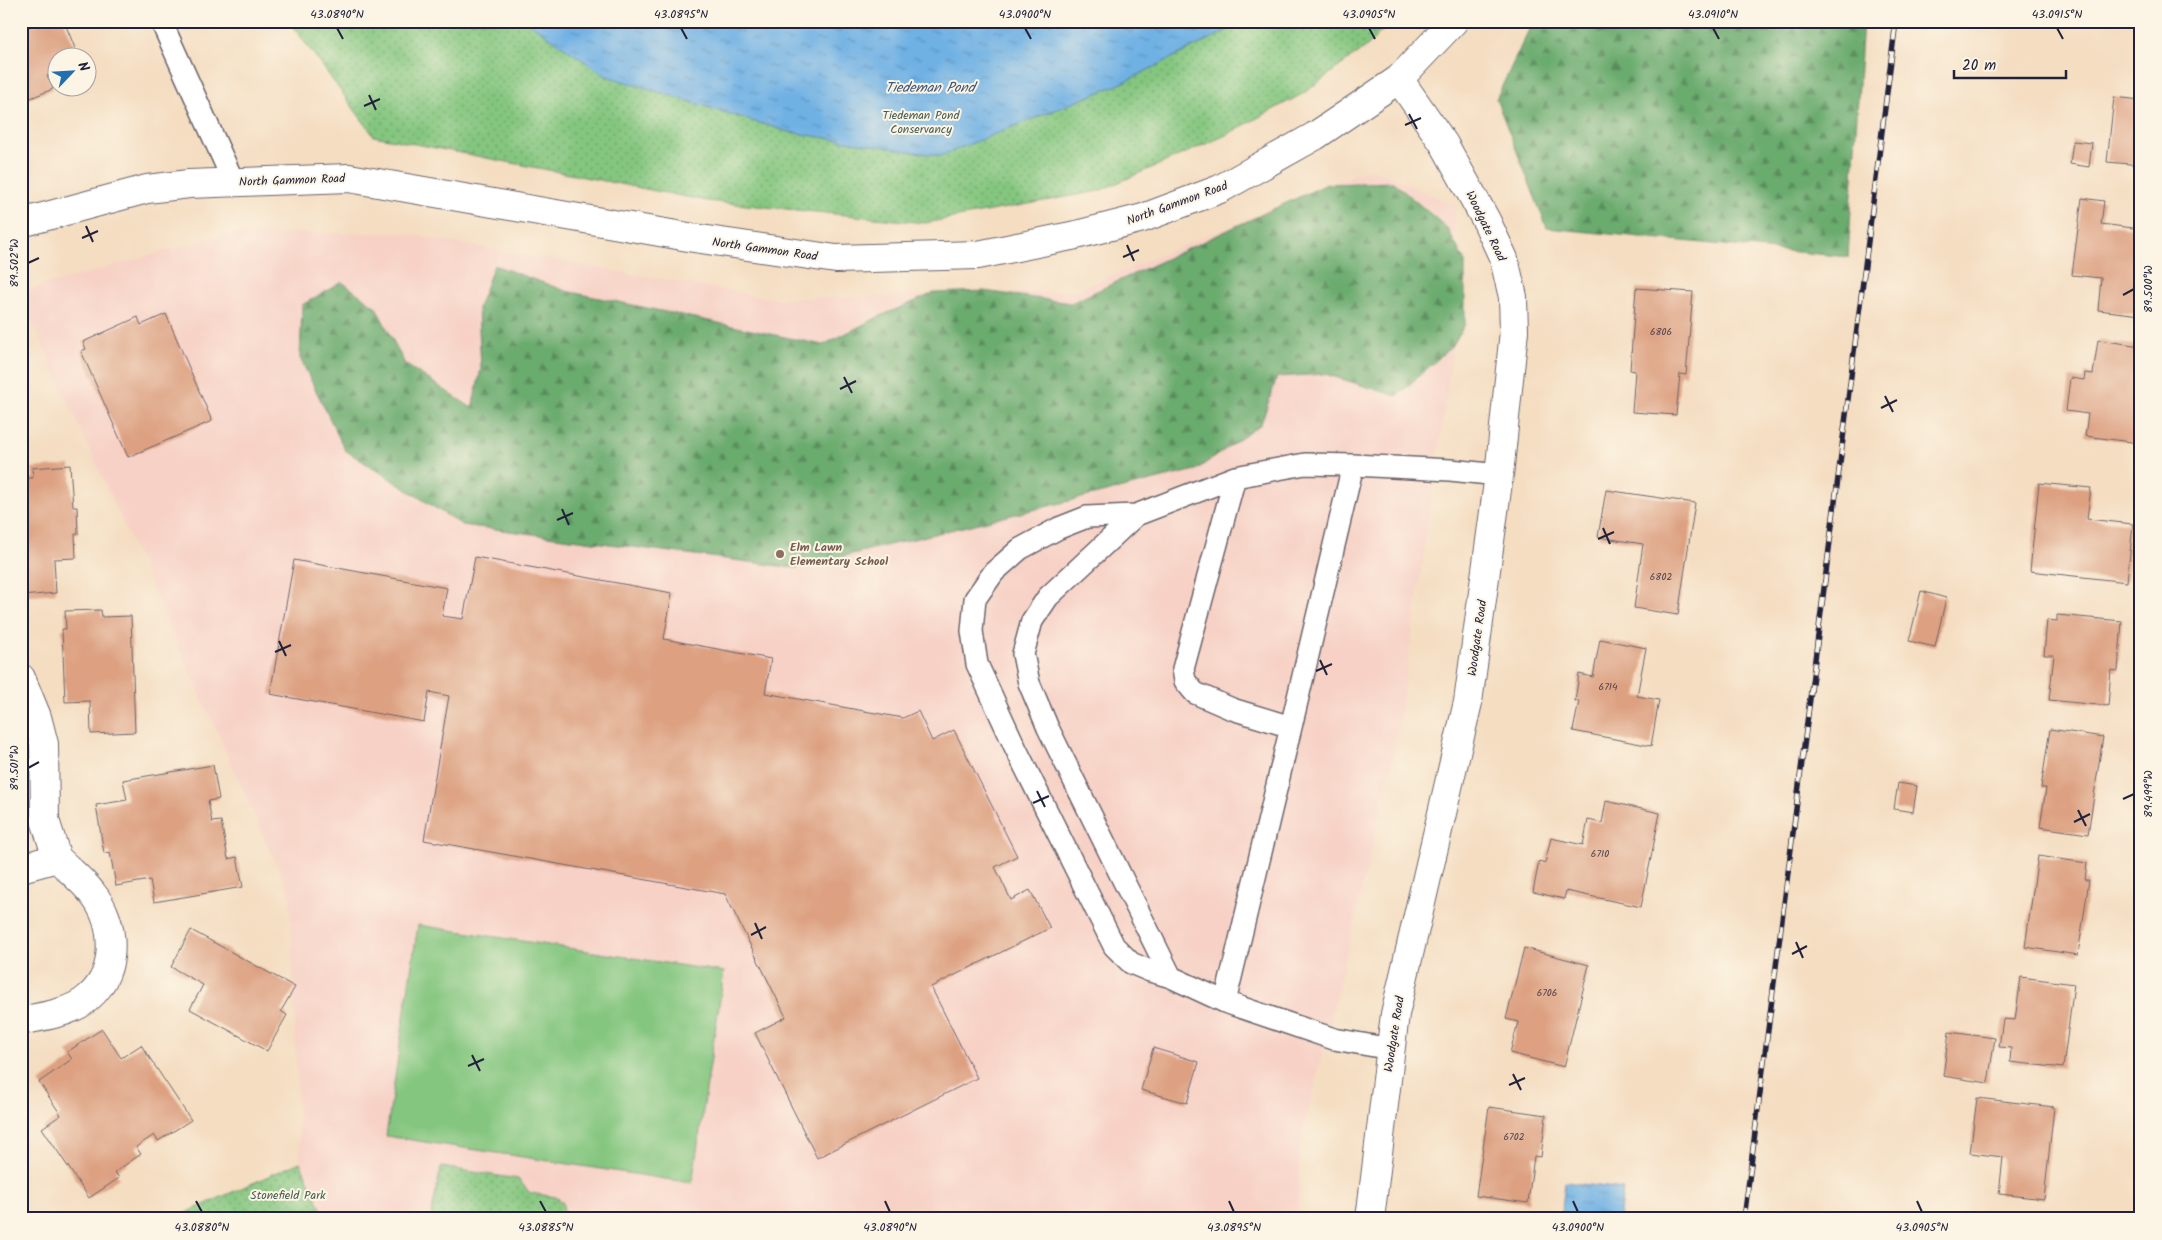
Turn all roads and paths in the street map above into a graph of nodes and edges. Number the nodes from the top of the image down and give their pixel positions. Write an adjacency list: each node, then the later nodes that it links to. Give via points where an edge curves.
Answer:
1 (161, 21): 4 (lane)
2 (1454, 21): 3 (street, North Gammon Road)
3 (1399, 79): 4 (street, North Gammon Road, via 1314,136 1220,189 1143,218 978,255 836,259 350,178); 7 (street, Woodgate Road, via 1444,144 1504,259 1513,297 1514,331)
4 (234, 183): 5 (street, North Gammon Road, via 147,189)
5 (21, 223)
6 (1353, 465): 7 (lane); 8 (lane, via 1305,464); 11 (lane)
7 (1499, 475): 17 (street, Woodgate Road, via 1468,702 1395,1014)
8 (1235, 477): 9 (lane); 11 (lane, via 1183,669 1185,681 1195,693 1232,709)
9 (1136, 515): 14 (lane, via 1048,597 1032,621 1023,654 1029,683 1048,728); 14 (lane, via 1087,517 1020,549 994,572 974,599 972,631 977,664 1114,946 1132,963)
10 (21, 678): 12 (street, via 38,717 44,744 45,820)
11 (1291, 727): 15 (lane)
12 (57, 858): 13 (street); 16 (street, via 93,894 107,920 112,948 104,976 89,998 68,1009)
13 (21, 868)
14 (1171, 977): 15 (lane)
15 (1225, 1002): 17 (lane, via 1334,1038)
16 (21, 1021)
17 (1391, 1049): 18 (street, Woodgate Road)
18 (1370, 1219)

